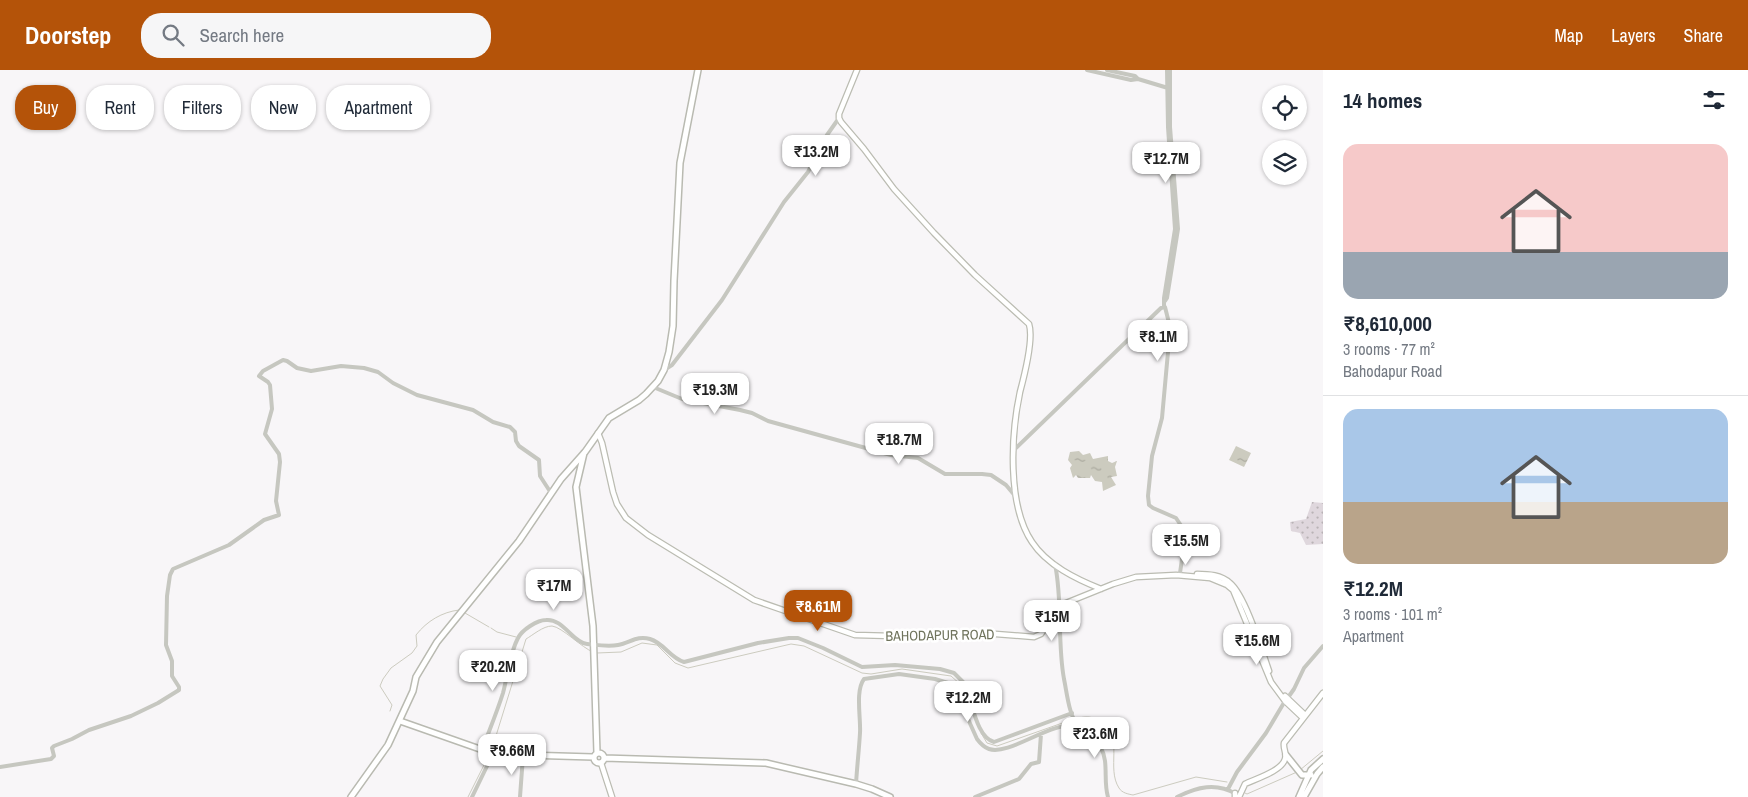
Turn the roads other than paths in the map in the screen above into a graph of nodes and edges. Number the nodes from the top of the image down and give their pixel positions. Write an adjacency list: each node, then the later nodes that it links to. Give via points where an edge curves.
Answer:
1 (698, 70): 10 (main road, via 680,163 673,326)
2 (857, 70): 8 (main road)
3 (1087, 70): 6 (street)
4 (1107, 70): 6 (street)
5 (1169, 70): 7 (street)
6 (1138, 79): 7 (street)
7 (1169, 89): 9 (street, via 1168,127 1175,229)
8 (839, 118): 10 (street, via 812,166 784,202 722,300 672,365); 13 (main road, via 894,189 934,233 1029,324 1029,350 1015,423)
9 (1164, 307): 13 (street); 18 (street, via 1168,315 1170,341 1162,418 1150,463 1148,496 1153,508 1176,518 1182,527 1184,540)
10 (664, 370): 11 (main road)
11 (653, 387): 12 (main road, via 639,400 611,416); 16 (street, via 682,400 740,410 768,421 891,455 918,458 945,474 991,475)
12 (598, 433): 14 (main road); 21 (main road, BAHODAPUR ROAD, via 613,492 626,518 732,588 774,608 855,635 930,637 984,633 1034,637 1041,634)
13 (1014, 450): 16 (main road)
14 (585, 452): 15 (main road); 22 (main road, via 576,486)
15 (551, 493): 30 (main road, via 519,541 437,642 416,677); 40 (street, via 540,476 539,460 519,446 515,432 510,428 473,410 417,395 374,370 341,366 311,372 283,360 258,376 270,384 272,408 265,434 279,454 276,501 279,515 264,520 229,545 174,569 170,575 166,596 166,645 172,661 172,676 179,690 131,716 54,746 51,759)
16 (1016, 497): 17 (main road, via 1031,542)
17 (1055, 564): 20 (main road); 21 (street)
18 (1180, 573): 19 (main road, via 1136,574); 27 (main road, via 1216,575 1236,588 1272,679)
19 (1113, 584): 20 (main road); 27 (main road, via 1144,575 1180,575 1215,578 1227,585 1238,600 1271,682)
20 (1101, 589): 21 (main road)
21 (1060, 606): 28 (street, via 1062,667)
22 (595, 645): 24 (street, via 618,645 642,636 687,662 758,643 798,638); 33 (street, via 584,644 550,620 541,621 524,631 512,651 503,693); 35 (main road)
23 (1323, 646): 27 (street, via 1304,668)
24 (867, 669): 25 (street); 28 (street, via 895,665 954,673 966,685 981,730 990,741 998,741)
25 (867, 677): 32 (street, via 874,679 906,674 951,685 977,739 986,748 1003,749); 42 (street, via 862,682 860,697)
26 (1323, 693): 29 (main road)
27 (1286, 700): 29 (main road); 43 (street)
28 (1072, 714): 31 (street)
29 (1304, 716): 36 (main road, via 1284,743)
30 (400, 721): 33 (main road); 45 (main road)
31 (1077, 724): 32 (street); 51 (street, via 1101,747)
32 (1041, 734): 50 (street, via 1038,762 1031,764 1019,779)
33 (484, 751): 34 (main road)
34 (493, 754): 37 (main road); 46 (street)
35 (595, 755): 37 (main road); 39 (main road, via 602,754); 39 (main road, via 596,762)
36 (1286, 755): 41 (main road, via 1302,775); 44 (main road, via 1282,765 1245,784)
37 (522, 756): 47 (street)
38 (1323, 759): 41 (main road)
39 (602, 760): 42 (main road, via 761,762); 48 (main road)
40 (0, 767)
41 (1315, 772): 53 (main road); 54 (main road)
42 (856, 784): 49 (main road)
43 (1228, 789): 44 (street); 52 (street, via 1199,787)
44 (1237, 796)
45 (351, 797)
46 (472, 797)
47 (520, 797)
48 (612, 797)
49 (890, 797)
50 (975, 797)
51 (1108, 797)
52 (1177, 797)
53 (1299, 797)
54 (1304, 797)

